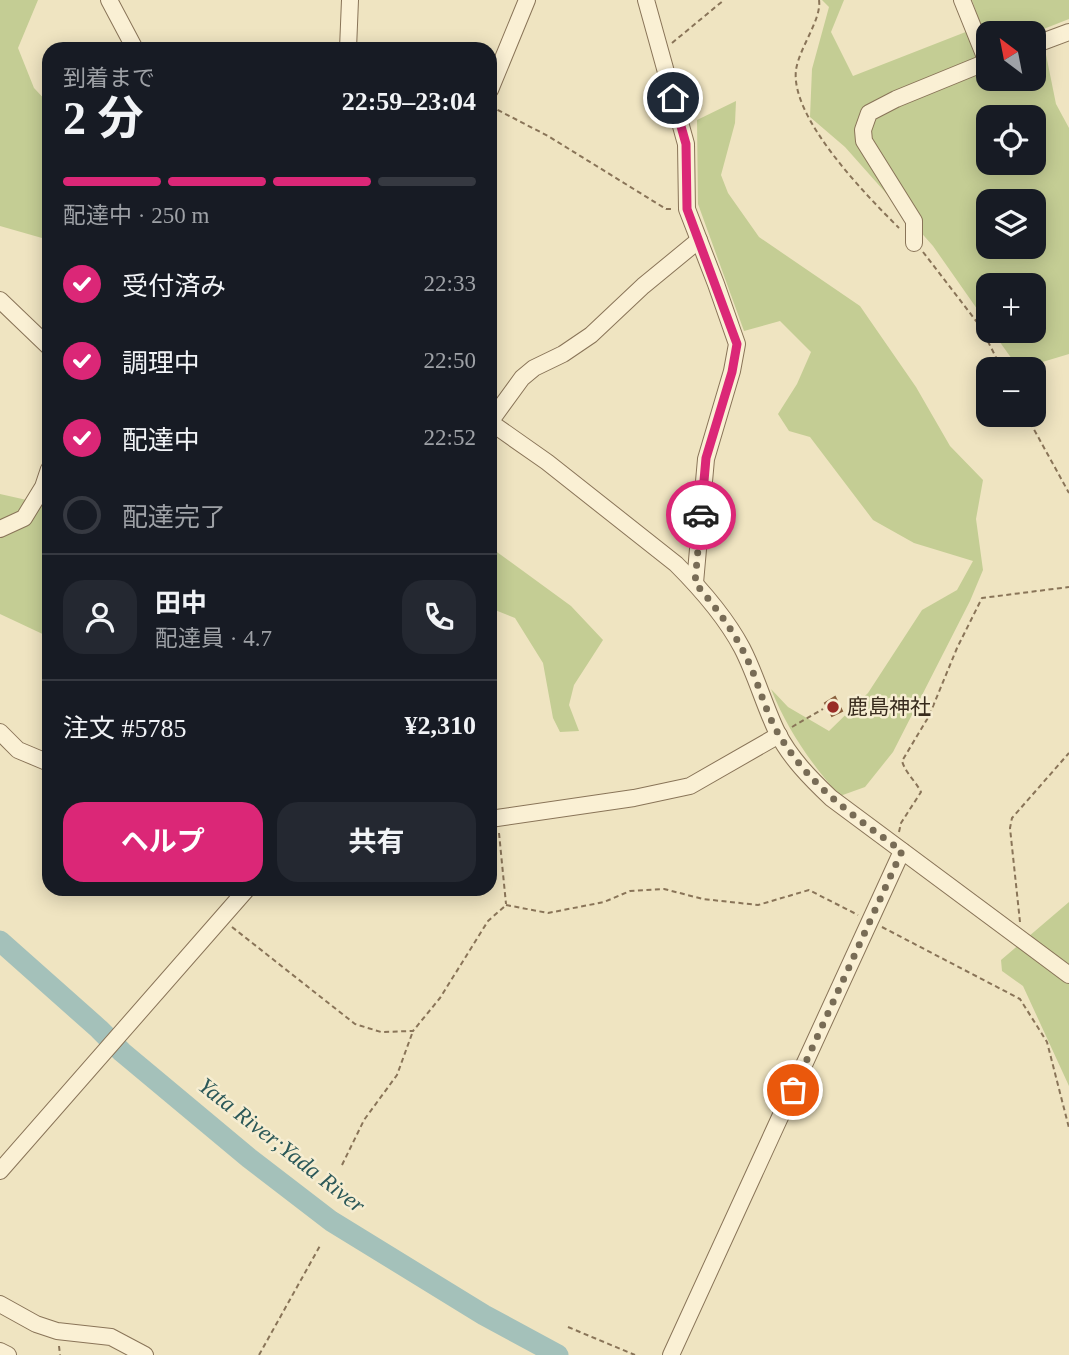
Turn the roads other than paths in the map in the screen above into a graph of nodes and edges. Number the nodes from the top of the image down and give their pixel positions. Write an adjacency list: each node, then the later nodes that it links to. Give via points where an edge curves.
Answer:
1 (109, 0): 9 (street)
2 (350, 0): 10 (street)
3 (527, 0): 12 (street)
4 (646, 0): 13 (street, via 686,144 687,209)
5 (962, 0): 7 (street)
6 (1069, 32): 8 (street)
7 (976, 33)
8 (1046, 41)
9 (131, 42)
10 (348, 42)
11 (976, 67): 14 (street, via 869,113 863,130 864,141 914,221)
12 (497, 73)
13 (699, 240): 17 (street, via 591,335 522,378); 21 (street, via 737,344 706,458)
14 (914, 243)
15 (0, 300): 16 (street)
16 (42, 340)
17 (497, 412)
18 (497, 427): 21 (street)
19 (42, 489): 20 (street, via 24,518)
20 (0, 529)
21 (695, 583): 23 (street, via 742,648)
22 (0, 732): 24 (street, via 18,750)
23 (779, 735): 25 (street, via 690,786); 26 (street, via 831,798)
24 (42, 760)
25 (497, 819)
26 (899, 849): 28 (street); 34 (street)
27 (241, 896): 29 (street)
28 (1069, 975)
29 (0, 1171)
30 (0, 1304): 33 (street, via 36,1324 111,1337)
31 (0, 1351): 32 (street)
32 (8, 1355)
33 (145, 1355)
34 (671, 1355)

